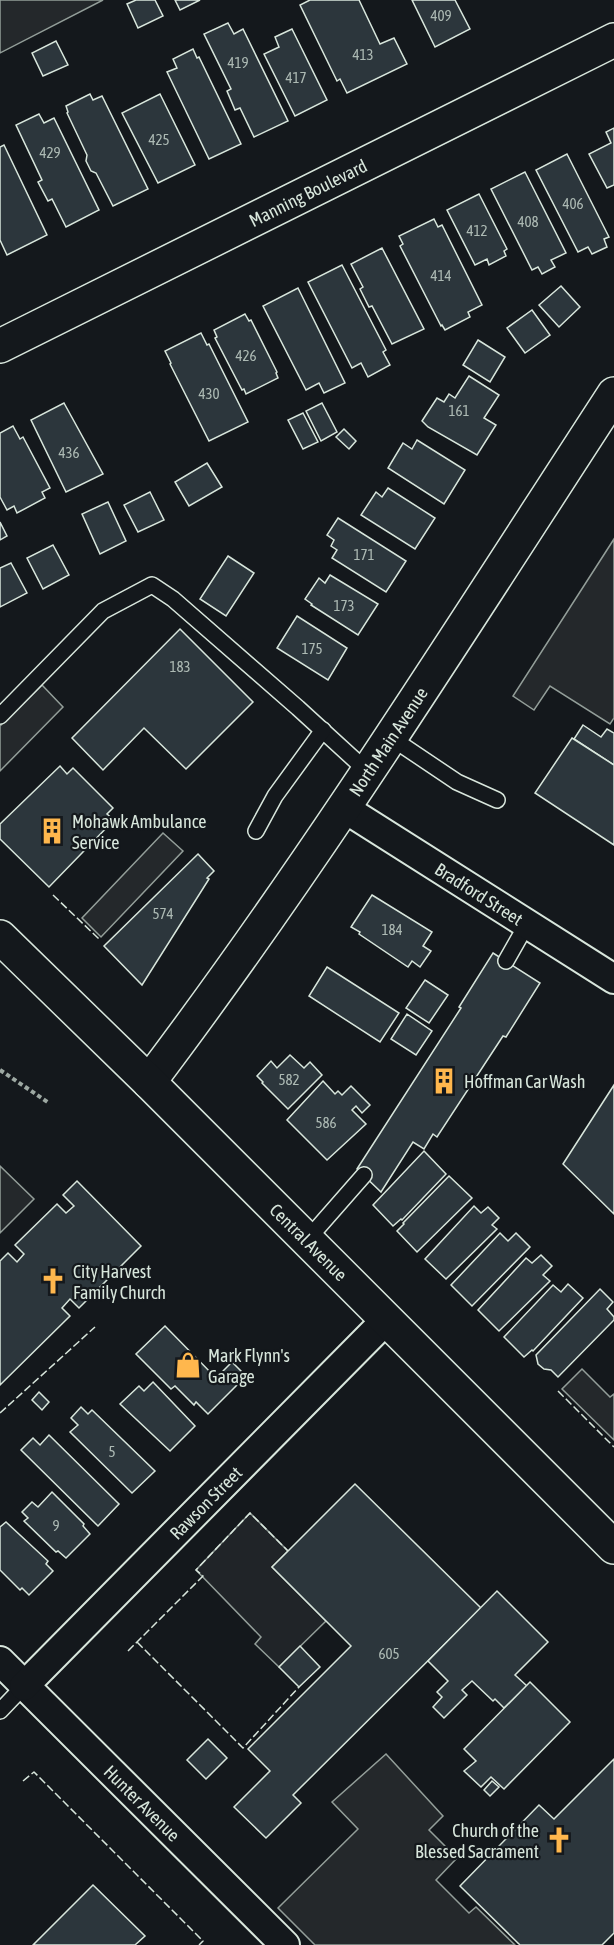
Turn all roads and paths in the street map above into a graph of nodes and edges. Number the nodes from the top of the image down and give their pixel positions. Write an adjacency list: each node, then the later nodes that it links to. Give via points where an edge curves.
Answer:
1 (614, 40): 2 (street, Manning Boulevard)
2 (0, 346)
3 (614, 394): 6 (street, North Main Avenue)
4 (0, 716): 5 (lane, via 103,611 152,585)
5 (323, 730): 7 (lane); 10 (lane)
6 (390, 737): 7 (street, North Main Avenue); 8 (lane, via 457,782)
7 (368, 772): 9 (street, North Main Avenue)
8 (497, 800)
9 (344, 808): 11 (street, Bradford Street); 16 (street, North Main Avenue, via 194,1023)
10 (256, 831)
11 (527, 924): 13 (lane); 14 (street, Bradford Street)
12 (0, 937): 16 (street, Central Avenue)
13 (506, 961)
14 (614, 979)
15 (0, 1070): 17 (path)
16 (148, 1082): 19 (street, Central Avenue)
17 (50, 1103)
18 (364, 1175): 19 (lane)
19 (307, 1240): 20 (street, Central Avenue)
20 (386, 1320): 21 (street, Central Avenue); 23 (street, Rawson Street)
21 (614, 1547)
22 (0, 1661): 23 (street, Hunter Avenue)
23 (24, 1686): 24 (lane); 25 (street, Hunter Avenue)
24 (0, 1711)
25 (285, 1945)

